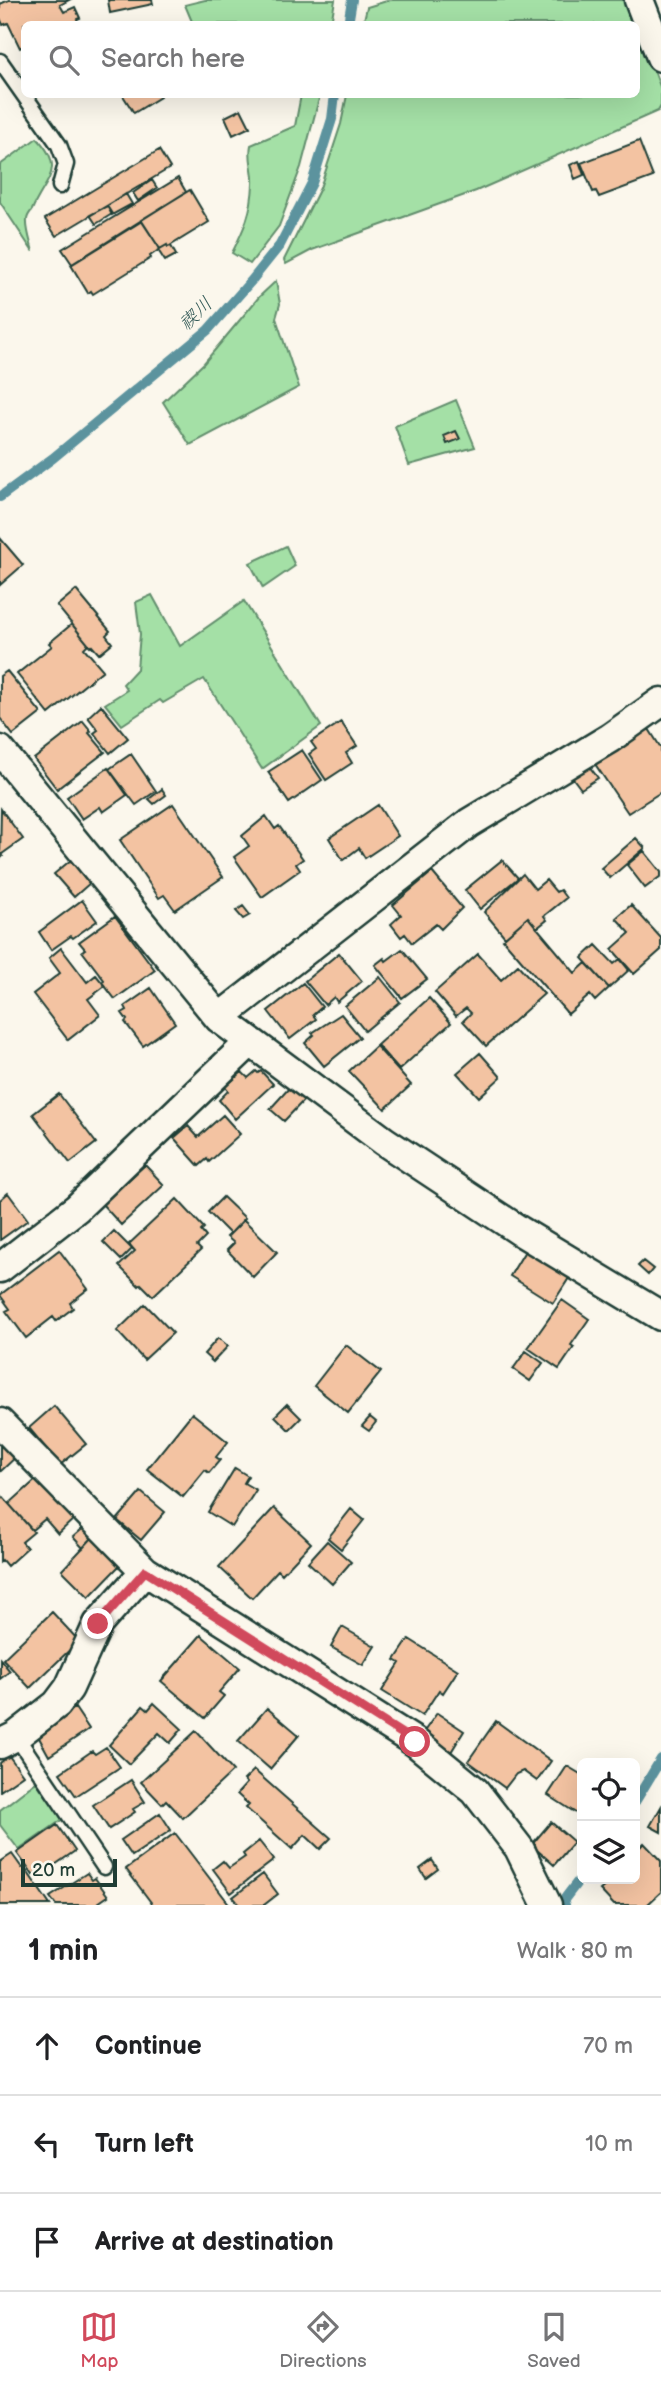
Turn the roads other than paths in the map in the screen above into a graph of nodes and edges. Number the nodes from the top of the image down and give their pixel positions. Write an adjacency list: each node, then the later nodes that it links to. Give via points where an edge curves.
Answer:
1 (639, 0): 2 (street)
2 (661, 57)
3 (0, 61): 4 (lane)
4 (21, 91)
5 (26, 98): 6 (lane, via 59,145 65,164)
6 (60, 186)
7 (661, 702): 9 (street, via 469,823)
8 (0, 750): 9 (street)
9 (219, 1018): 10 (street)
10 (250, 1042): 11 (street, via 77,1208); 12 (street, via 384,1141)
11 (0, 1268)
12 (661, 1316)
13 (0, 1423): 14 (street)
14 (145, 1571): 15 (street, via 98,1624 57,1704); 17 (street, via 415,1742 475,1791 519,1848)
15 (8, 1740): 16 (lane)
16 (104, 1867)
17 (547, 1905)

